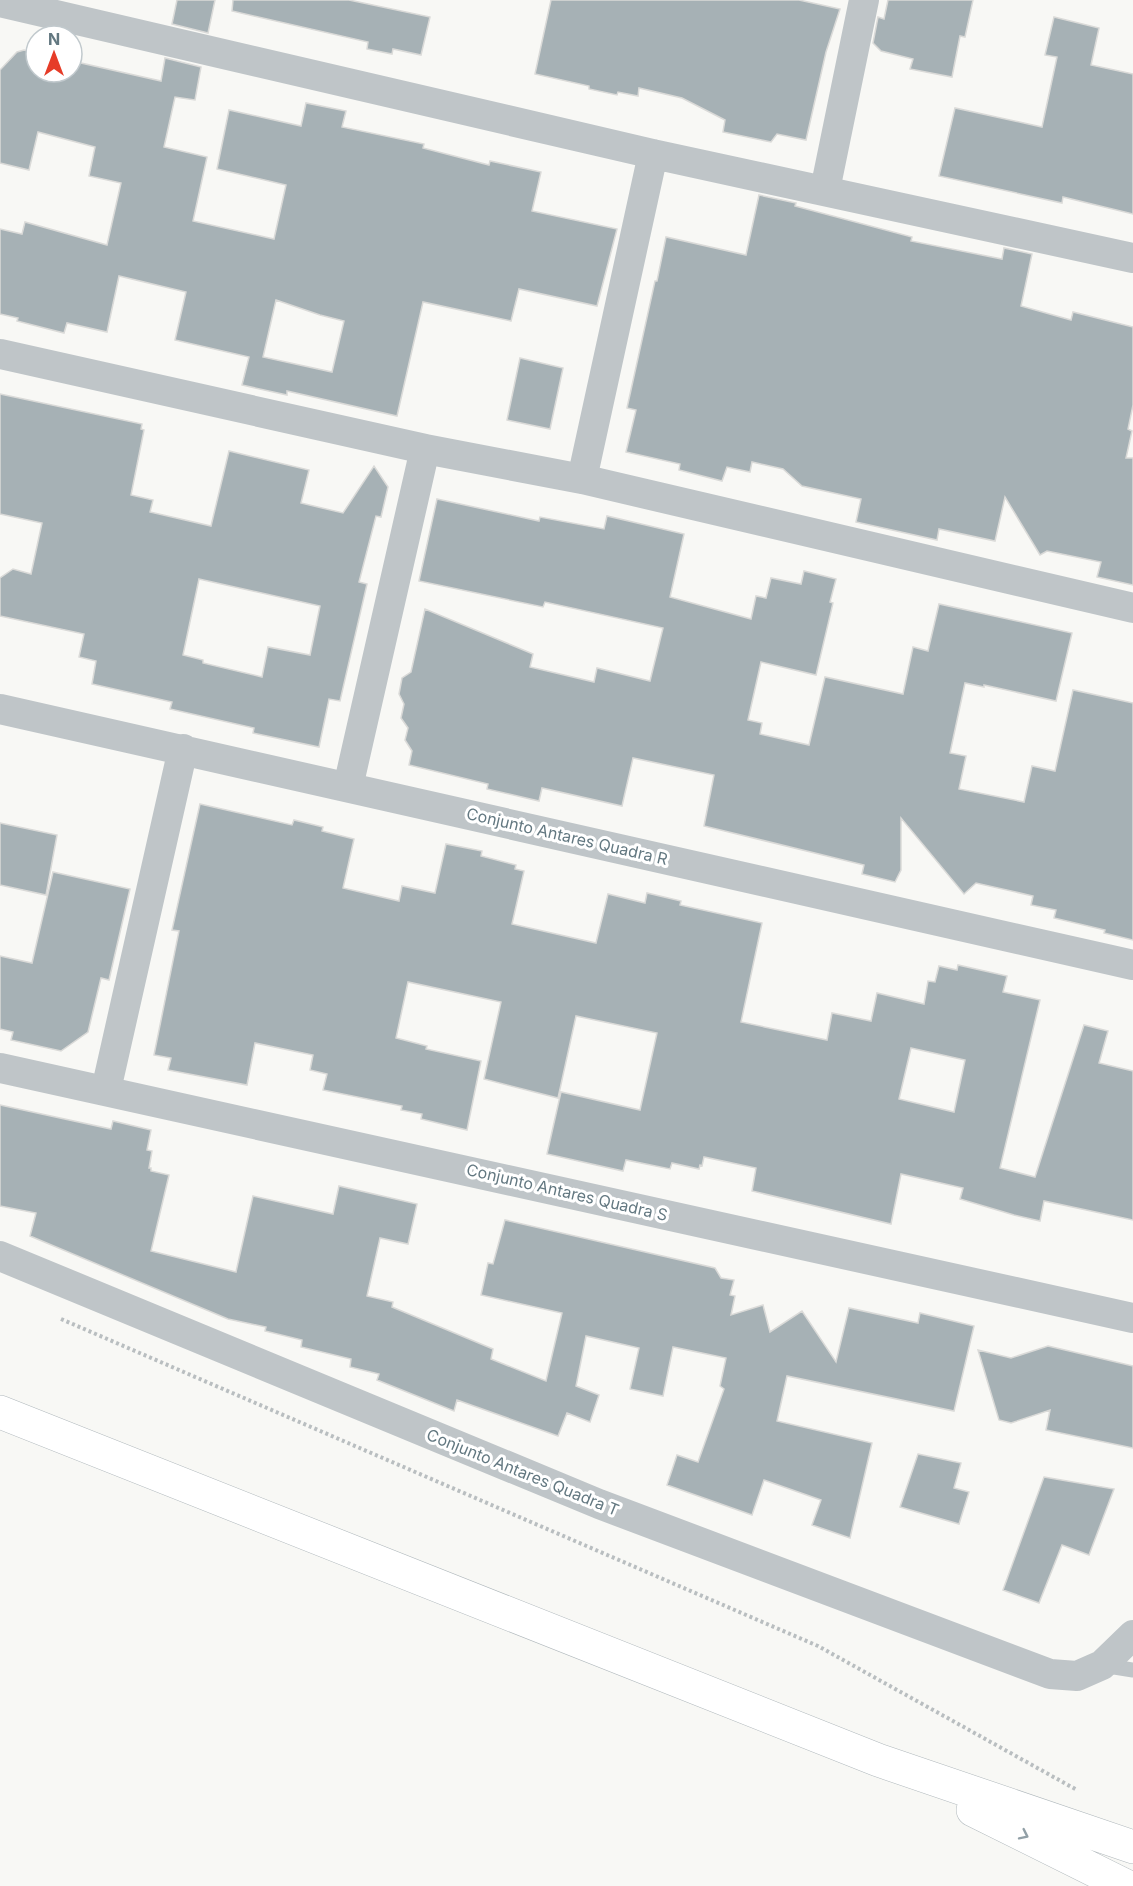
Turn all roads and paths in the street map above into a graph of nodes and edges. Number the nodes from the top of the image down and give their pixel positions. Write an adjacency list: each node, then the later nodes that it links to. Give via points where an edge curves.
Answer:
1 (864, 0): 4 (street)
2 (0, 3): 3 (street)
3 (653, 154): 4 (street); 8 (street)
4 (825, 190): 5 (street)
5 (1133, 258)
6 (0, 354): 7 (street)
7 (425, 449): 8 (street); 12 (street)
8 (582, 479): 9 (street)
9 (1133, 608)
10 (0, 709): 11 (street, Conjunto Antares Quadra R)
11 (183, 749): 12 (street, Conjunto Antares Quadra R); 15 (street)
12 (348, 787): 13 (street, Conjunto Antares Quadra R)
13 (1133, 964)
14 (0, 1068): 15 (street, Conjunto Antares Quadra S)
15 (106, 1090): 18 (street, Conjunto Antares Quadra S)
16 (0, 1256): 21 (street, Conjunto Antares Quadra T, via 599,1504 1050,1674 1077,1676)
17 (55, 1316): 24 (path, via 818,1647)
18 (1133, 1318)
19 (0, 1412): 23 (main road)
20 (1133, 1635): 21 (street)
21 (1102, 1665): 22 (lane)
22 (1133, 1670)
23 (878, 1760): 25 (main road); 26 (main road, one-way to 26)
24 (1082, 1793)
25 (1133, 1846)
26 (1126, 1886)

